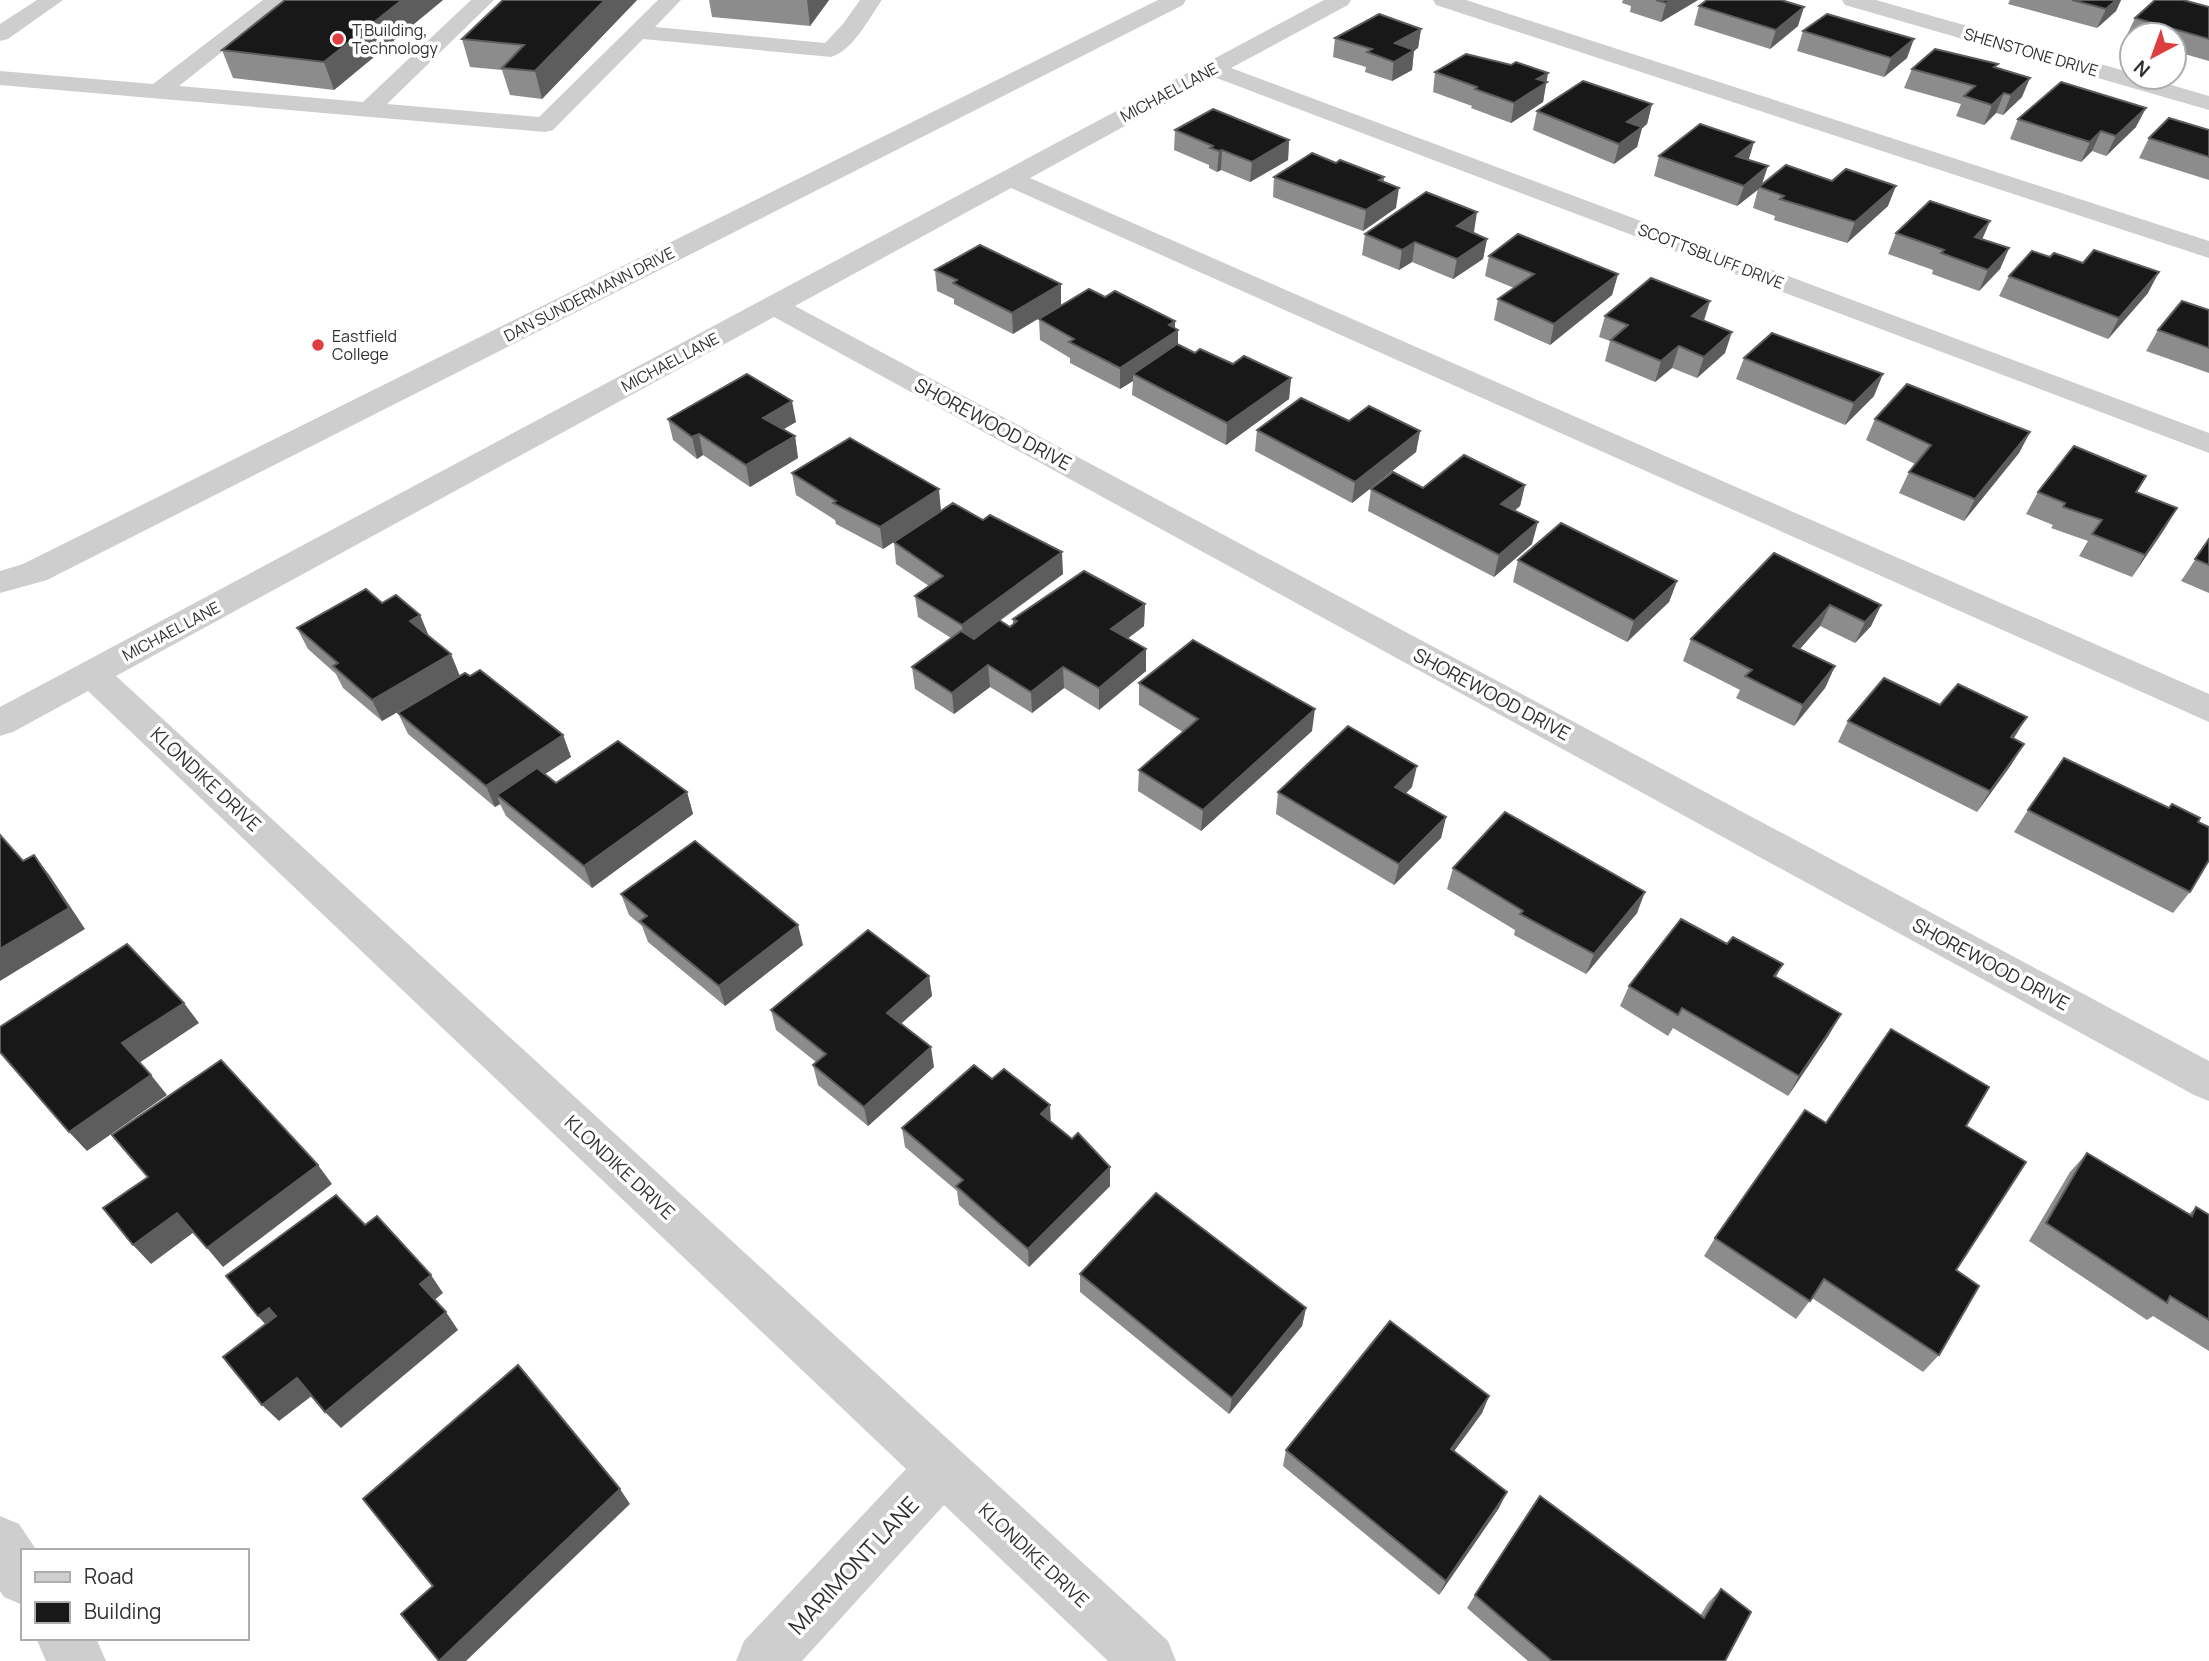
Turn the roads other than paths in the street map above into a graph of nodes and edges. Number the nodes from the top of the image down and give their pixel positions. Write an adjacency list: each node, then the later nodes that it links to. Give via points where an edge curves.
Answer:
1 (52, 0): 11 (street)
2 (276, 0): 16 (street)
3 (483, 0): 18 (street)
4 (670, 0): 12 (street)
5 (871, 0): 12 (street, via 831,50)
6 (1175, 0): 23 (street, DAN SUNDERMANN DRIVE, via 47,566)
7 (1340, 0): 14 (street, MICHAEL LANE)
8 (1444, 0): 20 (street)
9 (1853, 0): 17 (street, SHENSTONE DRIVE)
10 (0, 16): 11 (street)
11 (23, 19): 13 (street)
12 (638, 32): 18 (street, via 545,125)
13 (0, 34)
14 (1213, 69): 19 (street, MICHAEL LANE); 22 (street, SCOTTSBLUFF DRIVE)
15 (0, 78): 16 (street)
16 (157, 92): 18 (street)
17 (2209, 103)
18 (368, 110)
19 (1009, 178): 21 (street, MICHAEL LANE); 25 (street)
20 (2209, 250)
21 (775, 306): 24 (street, MICHAEL LANE); 27 (street, SHOREWOOD DRIVE)
22 (2209, 444)
23 (0, 582)
24 (92, 674): 26 (street, MICHAEL LANE); 28 (street, KLONDIKE DRIVE)
25 (2209, 709)
26 (0, 723)
27 (2209, 1082)
28 (942, 1469): 33 (street, MARIMONT LANE); 34 (street, KLONDIKE DRIVE)
29 (0, 1543): 30 (street)
30 (21, 1575)
31 (64, 1640): 32 (street)
32 (78, 1661)
33 (764, 1661)
34 (1148, 1661)

